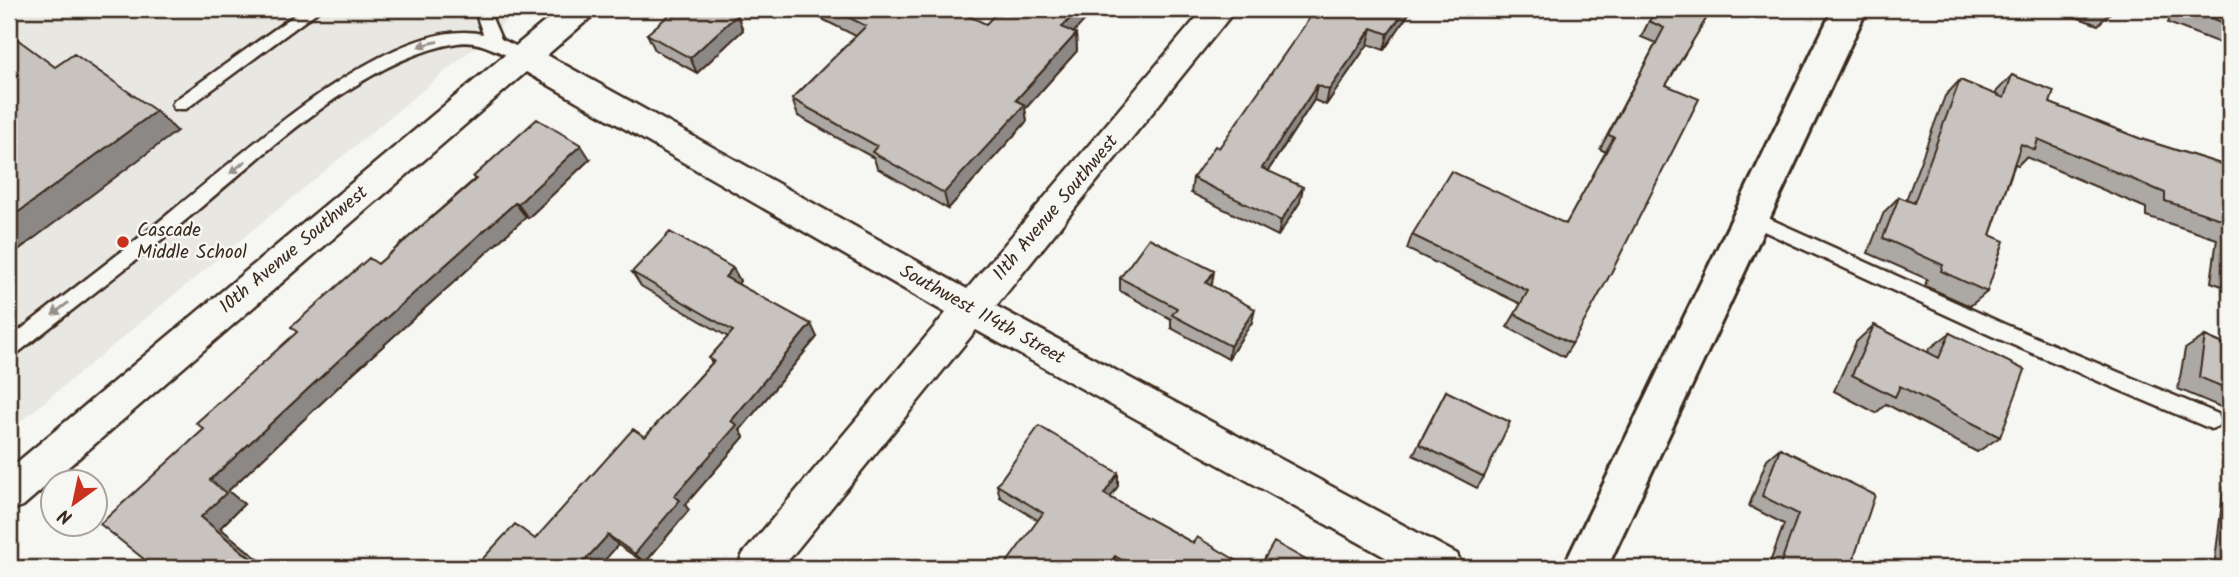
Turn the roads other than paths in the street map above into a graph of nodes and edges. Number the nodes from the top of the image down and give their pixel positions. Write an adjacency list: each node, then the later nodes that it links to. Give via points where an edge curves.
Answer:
1 (313, 9): 7 (lane)
2 (481, 9): 6 (lane)
3 (580, 9): 6 (street, 10th Avenue Southwest)
4 (1221, 9): 9 (street, 11th Avenue Southwest)
5 (1850, 9): 8 (street)
6 (509, 49): 9 (street, Southwest 114th Street); 10 (lane, one-way to 10, via 461,36 418,46 348,84); 12 (street, 10th Avenue Southwest)
7 (180, 105)
8 (1750, 216): 11 (lane); 15 (street)
9 (972, 310): 13 (street, 11th Avenue Southwest); 14 (street, Southwest 114th Street)
10 (9, 349)
11 (2211, 421)
12 (9, 493)
13 (757, 568)
14 (1443, 568)
15 (1585, 568)

